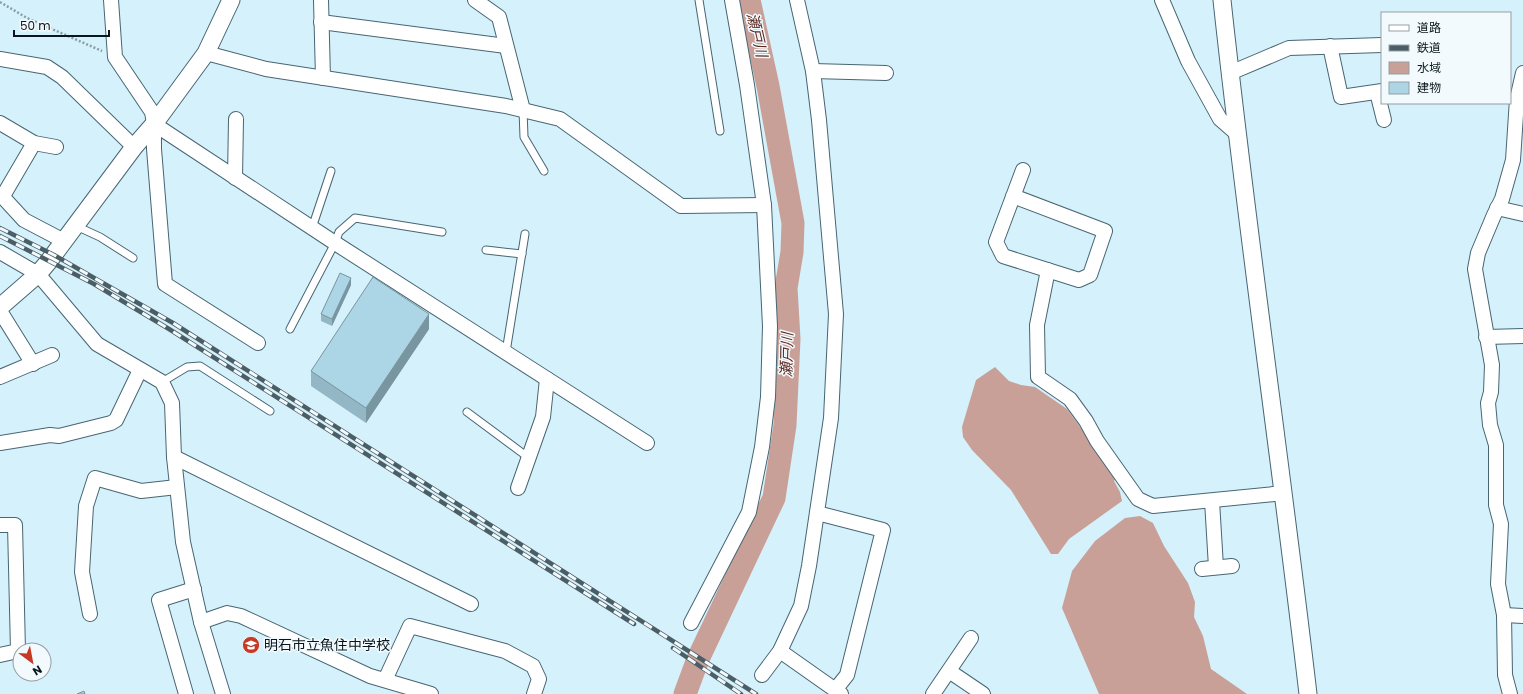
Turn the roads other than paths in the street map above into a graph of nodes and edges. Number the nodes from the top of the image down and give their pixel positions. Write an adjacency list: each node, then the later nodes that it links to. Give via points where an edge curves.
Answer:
1 (111, 0): 28 (street, via 115,57 152,112)
2 (231, 0): 14 (street)
3 (321, 0): 10 (street)
4 (475, 0): 12 (street, via 499,18)
5 (699, 0): 29 (lane)
6 (732, 0): 41 (street)
7 (797, 0): 16 (street)
8 (1162, 0): 30 (street, via 1188,61 1220,119)
9 (1222, 0): 18 (street)
10 (321, 22): 12 (street); 20 (street)
11 (1381, 45): 13 (street)
12 (506, 46): 24 (street)
13 (1330, 46): 18 (street, via 1289,48); 21 (street, via 1341,98)
14 (206, 53): 20 (street, via 266,69); 28 (street)
15 (0, 59): 33 (street, via 47,67 62,76)
16 (814, 70): 17 (street); 79 (street, via 836,314 831,418)
17 (886, 73)
18 (1230, 73): 30 (street)
19 (1523, 73): 34 (street, via 1517,99)
20 (323, 78): 24 (street)
21 (1379, 91): 22 (street)
22 (1381, 103)
23 (1381, 104): 26 (street)
24 (523, 110): 37 (lane, via 524,137); 41 (street, via 560,119 681,206)
25 (236, 119): 38 (street)
26 (1384, 120)
27 (0, 123): 31 (street)
28 (154, 124): 33 (street); 38 (street); 61 (street, via 165,284)
29 (720, 131)
30 (1236, 133): 77 (street)
31 (34, 143): 32 (street); 39 (street)
32 (56, 147)
33 (134, 147): 44 (street)
34 (1518, 161): 42 (street)
35 (1023, 170): 40 (street)
36 (331, 171): 45 (lane)
37 (544, 171)
38 (234, 178): 45 (street)
39 (2, 195): 48 (street, via 24,220)
40 (1013, 196): 54 (street, via 996,242 1003,256); 54 (street, via 1105,231 1090,275 1079,280)
41 (764, 205): 90 (street, via 770,326 768,397 762,447 749,512)
42 (1497, 208): 43 (street); 60 (street, via 1478,253 1475,269)
43 (1523, 214)
44 (76, 226): 48 (street); 53 (lane, via 100,237)
45 (312, 228): 49 (street)
46 (442, 232): 49 (lane, via 355,218 339,232)
47 (525, 234): 52 (lane)
48 (64, 242): 55 (street)
49 (335, 243): 58 (lane); 62 (street)
50 (486, 250): 52 (lane)
51 (0, 252): 55 (street)
52 (522, 254): 62 (lane)
53 (133, 258)
54 (1048, 270): 78 (street, via 1037,325 1038,377 1070,399 1138,499 1153,506)
55 (38, 274): 56 (street); 65 (street, via 97,344)
56 (0, 307)
57 (0, 311): 64 (street)
58 (290, 329)
59 (1523, 336): 60 (street)
60 (1486, 337): 87 (street, via 1492,365 1488,403 1490,425 1496,445 1496,504 1501,524 1498,584)
61 (258, 343)
62 (506, 352): 67 (street)
63 (52, 356): 64 (street)
64 (33, 364): 66 (street)
65 (140, 370): 68 (street); 71 (street, via 116,420 111,423 59,436 50,435)
66 (0, 377)
67 (547, 379): 72 (street); 74 (street, via 543,417)
68 (162, 382): 69 (lane, via 187,367 200,366); 73 (street, via 172,403)
69 (270, 411)
70 (467, 412): 74 (lane)
71 (0, 443)
72 (647, 443)
73 (174, 457): 75 (street); 85 (street)
74 (529, 458): 76 (street)
75 (177, 487): 84 (street, via 183,542); 86 (street, via 141,491 95,478 86,506 82,572)
76 (518, 488)
77 (1284, 494): 78 (street); 104 (street)
78 (1212, 501): 82 (street)
79 (817, 513): 92 (street, via 801,606); 97 (street, via 883,530 847,675)
80 (0, 525): 93 (street, via 15,525 18,650)
81 (1232, 566): 82 (street)
82 (1216, 567): 83 (street)
83 (1202, 569)
84 (194, 589): 89 (street); 98 (street, via 159,600)
85 (471, 604)
86 (90, 614)
87 (1504, 615): 88 (street); 105 (street, via 1505,675)
88 (1523, 616)
89 (201, 622): 96 (street, via 227,613 241,616 370,676); 99 (street)
90 (690, 623)
91 (971, 638): 94 (street)
92 (780, 651): 95 (street); 97 (street)
93 (0, 655)
94 (949, 671): 102 (street); 103 (street)
95 (762, 675)
96 (385, 680): 100 (street); 101 (street, via 410,626 505,650 533,666 539,679)
97 (838, 692)
98 (186, 694)
99 (223, 694)
100 (432, 694)
101 (534, 694)
102 (933, 694)
103 (983, 694)
104 (1308, 694)
105 (1510, 694)

